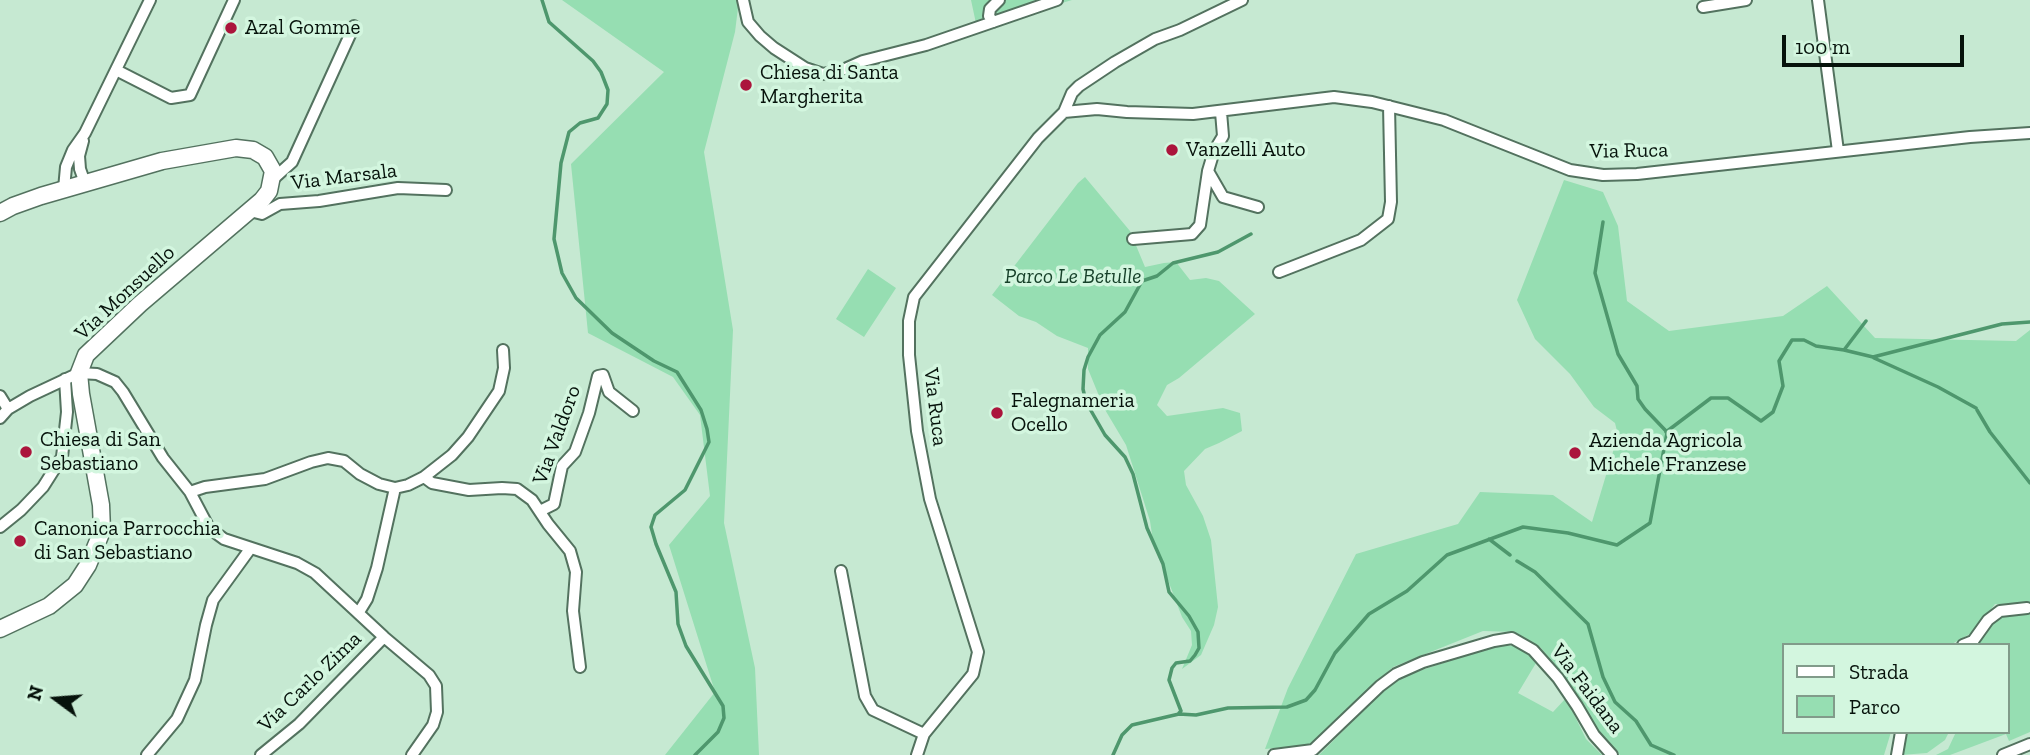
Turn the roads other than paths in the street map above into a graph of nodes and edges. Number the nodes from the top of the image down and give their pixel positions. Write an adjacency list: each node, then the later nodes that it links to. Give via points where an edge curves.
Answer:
1 (150, 0): 12 (street)
2 (234, 0): 12 (street, via 190,95 171,98)
3 (743, 0): 10 (street, via 748,22 760,36 805,68 824,74)
4 (999, 0): 10 (street, via 990,9)
5 (1057, 0): 10 (street)
6 (1242, 0): 14 (street, Via Ruca, via 1115,62 1079,86)
7 (1746, 0): 9 (street)
8 (1818, 0): 18 (street)
9 (1703, 7)
10 (993, 22)
11 (354, 26): 20 (street, Via Monsuello, via 292,162)
12 (116, 70): 16 (street)
13 (1389, 106): 15 (street, Via Ruca, via 1334,97); 18 (street, Via Ruca, via 1444,120 1570,170 1602,175); 28 (street, via 1388,219 1361,240)
14 (1063, 112): 15 (street, Via Ruca); 47 (street, Via Ruca, via 914,297 909,355 917,431 930,499 978,652 973,674)
15 (1221, 112): 19 (street, via 1223,136)
16 (85, 133): 21 (street, via 79,156); 22 (street, via 66,167)
17 (2030, 133): 18 (street, Via Ruca)
18 (1838, 151)
19 (1208, 171): 24 (street, via 1223,197); 27 (street, via 1200,225 1192,234)
20 (272, 180): 21 (main road, via 273,171 264,157 236,148 162,161); 25 (main road, Via Monsuello, via 269,191)
21 (85, 183): 22 (main road)
22 (64, 189): 26 (main road)
23 (446, 190): 25 (street, Via Marsala, via 398,188 280,204 262,214)
24 (1258, 207)
25 (250, 211): 30 (main road, Via Monsuello, via 140,304 86,355)
26 (0, 213)
27 (1133, 239)
28 (1279, 272)
29 (503, 350): 34 (street, via 499,391 468,437)
30 (72, 376): 33 (street); 36 (street, via 97,374 115,382); 38 (street, via 62,457 43,487); 43 (main road, Via Monsuello, via 81,394 102,505 102,531 75,585 49,606)
31 (0, 396): 33 (street)
32 (633, 411): 37 (street, Via Valdoro, via 609,392 603,375 598,376 575,452 562,466 554,504)
33 (3, 415)
34 (425, 477): 35 (street); 37 (street, Via Valdoro, via 432,483 469,490 517,489)
35 (395, 488): 36 (street, via 360,474 344,461 328,458 265,479); 42 (street, via 377,568)
36 (190, 492): 39 (street, via 209,527 224,540)
37 (540, 511): 46 (street, Via Valdoro, via 570,551 576,572 573,611)
38 (0, 527)
39 (250, 549): 42 (street, via 315,573); 50 (street, via 214,600 195,680 177,719)
40 (841, 571): 47 (street, via 865,696 873,710)
41 (2027, 608): 45 (street, via 2000,611)
42 (359, 612): 44 (street)
43 (0, 629)
44 (384, 637): 51 (street, Via Carlo Zima, via 299,724); 52 (street, via 436,686 433,725)
45 (1968, 643)
46 (580, 667)
47 (924, 734): 53 (street, Via Ruca)
48 (1901, 734): 56 (street)
49 (2030, 744): 57 (street)
50 (147, 755)
51 (261, 755)
52 (412, 755)
53 (917, 755)
54 (1274, 755): 55 (street, Via Faidana, via 1313,750 1396,674 1512,638 1533,650 1550,668)
55 (1612, 755)
56 (1897, 755)
57 (2003, 755)

